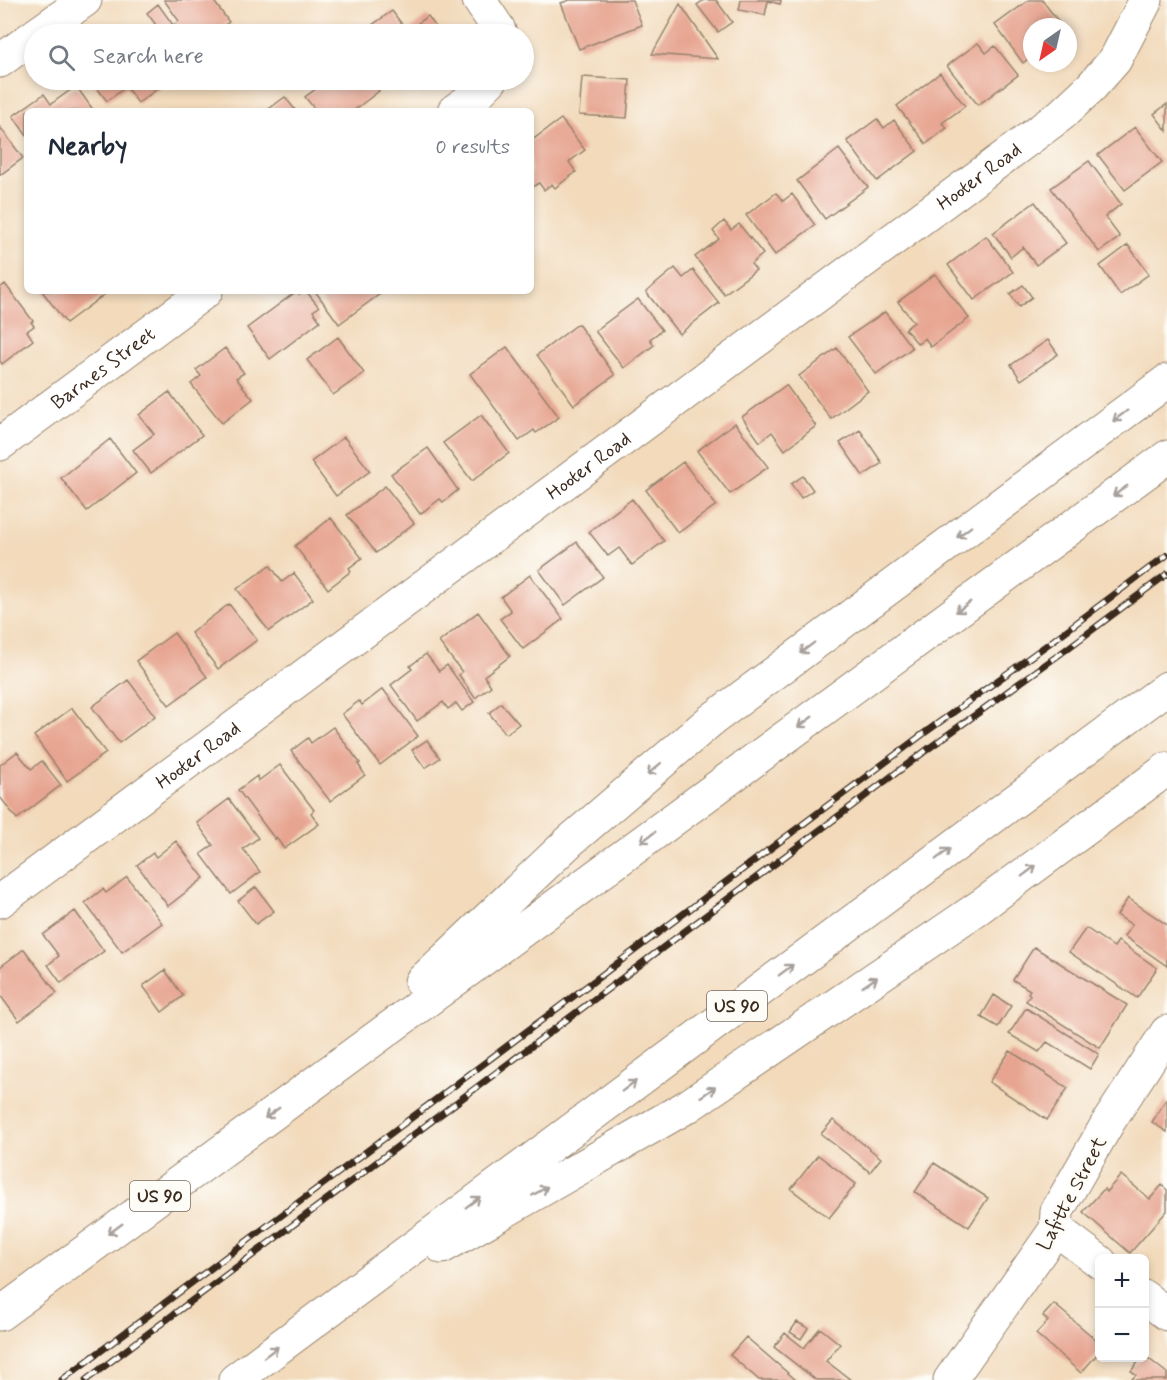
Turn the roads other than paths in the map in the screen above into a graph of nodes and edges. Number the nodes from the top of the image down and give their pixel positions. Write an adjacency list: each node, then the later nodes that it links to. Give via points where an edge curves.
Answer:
1 (85, 0): 4 (main road)
2 (478, 0): 5 (main road)
3 (1146, 0): 16 (main road, Hooter Road, via 1114,60 1061,116)
4 (51, 24)
5 (495, 24)
6 (24, 44): 7 (main road)
7 (0, 61)
8 (481, 90): 9 (main road)
9 (458, 108)
10 (202, 294): 12 (main road, Barnes Street)
11 (1167, 381): 18 (main road, one-way to 18, via 710,721 570,842)
12 (0, 444)
13 (1167, 457): 18 (main road, US 90, one-way to 18)
14 (1167, 688): 24 (main road, US 90, one-way to 14)
15 (1167, 769): 24 (main road, one-way to 15, via 688,1106 981,906)
16 (0, 901)
17 (1167, 1032): 19 (main road, Lafitte Street, via 1057,1211)
18 (319, 1078): 22 (main road, US 90, one-way to 22)
19 (1056, 1229): 20 (main road); 26 (main road, Lafitte Street)
20 (1095, 1258)
21 (1149, 1301): 23 (main road)
22 (0, 1314)
23 (1167, 1314)
24 (308, 1325): 25 (main road, US 90, one-way to 24)
25 (235, 1380)
26 (950, 1380)

